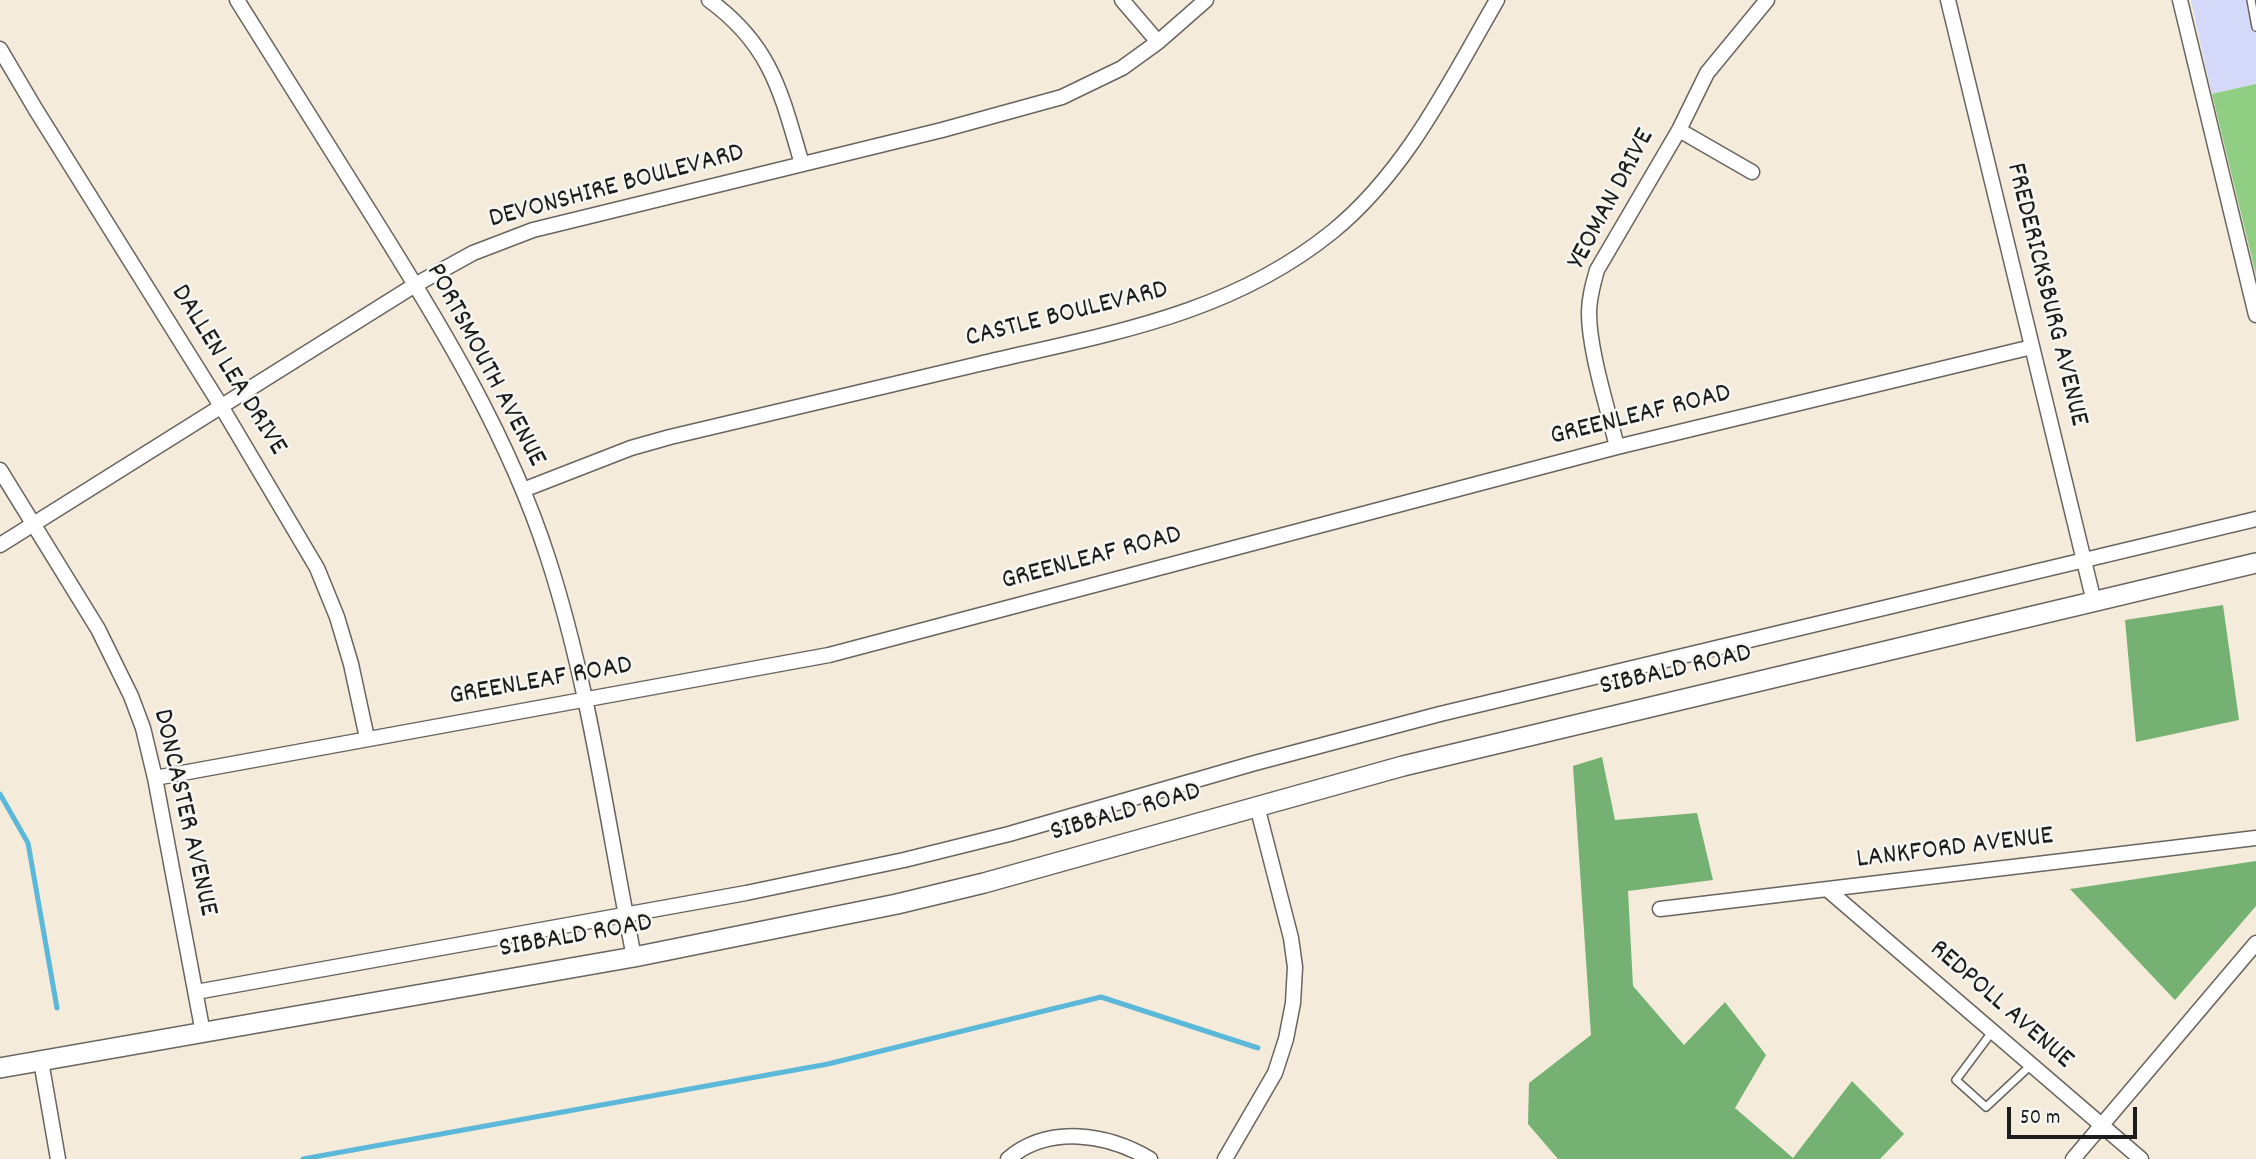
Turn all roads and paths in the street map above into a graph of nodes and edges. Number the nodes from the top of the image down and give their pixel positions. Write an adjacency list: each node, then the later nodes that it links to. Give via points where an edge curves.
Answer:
1 (237, 0): 16 (street, PORTSMOUTH AVENUE)
2 (709, 0): 14 (street, via 751,38 765,59 780,89)
3 (1122, 0): 11 (street)
4 (1206, 0): 11 (street, DEVONSHIRE BOULEVARD)
5 (1497, 0): 22 (street, CASTLE BOULEVARD, via 1415,139 1388,174 1332,232 1267,277 1154,322 670,437)
6 (1767, 0): 13 (street, YEOMAN DRIVE, via 1707,73)
7 (1948, 0): 18 (street, FREDERICKSBURG AVENUE)
8 (2180, 0): 17 (street)
9 (2251, 0): 10 (lane)
10 (2256, 27)
11 (1158, 42): 14 (street, DEVONSHIRE BOULEVARD, via 1122,68 1062,97)
12 (0, 49): 19 (street, DALLEN LEA DRIVE)
13 (1679, 130): 15 (street); 20 (street, YEOMAN DRIVE, via 1597,270 1591,291 1591,338)
14 (802, 164): 16 (street, DEVONSHIRE BOULEVARD, via 533,230 473,253)
15 (1752, 172)
16 (415, 285): 19 (street, DEVONSHIRE BOULEVARD); 22 (street, PORTSMOUTH AVENUE, via 474,385)
17 (2256, 316)
18 (2032, 347): 20 (street, GREENLEAF ROAD); 26 (street, FREDERICKSBURG AVENUE)
19 (221, 407): 24 (street, DEVONSHIRE BOULEVARD); 30 (street, DALLEN LEA DRIVE, via 317,568 351,664)
20 (1618, 447): 29 (street, GREENLEAF ROAD, via 829,655)
21 (0, 470): 24 (street, DONCASTER AVENUE)
22 (523, 490): 29 (street, PORTSMOUTH AVENUE, via 548,557)
23 (2256, 519): 26 (street)
24 (34, 524): 25 (street, DEVONSHIRE BOULEVARD); 31 (street, DONCASTER AVENUE, via 114,657 143,728)
25 (0, 545)
26 (2084, 561): 28 (street, FREDERICKSBURG AVENUE); 36 (street, via 1440,714 904,860)
27 (2256, 563): 28 (street, SIBBALD ROAD)
28 (2094, 602): 32 (street, SIBBALD ROAD, via 1403,766)
29 (587, 700): 30 (street, GREENLEAF ROAD); 36 (street, PORTSMOUTH AVENUE)
30 (367, 738): 31 (street, GREENLEAF ROAD)
31 (155, 778): 39 (street, DONCASTER AVENUE)
32 (1257, 806): 38 (street, SIBBALD ROAD, via 972,886); 49 (street, via 1291,939 1293,1003 1275,1073)
33 (2256, 838): 34 (street, LANKFORD AVENUE)
34 (1828, 890): 35 (street, LANKFORD AVENUE); 40 (street, REDPOLL AVENUE)
35 (1660, 909)
36 (626, 914): 38 (street, PORTSMOUTH AVENUE); 39 (street)
37 (2256, 943): 45 (street)
38 (634, 957): 41 (street, SIBBALD ROAD)
39 (196, 992): 41 (street, DONCASTER AVENUE)
40 (1992, 1031): 43 (street, REDPOLL AVENUE); 43 (lane, via 1956,1080 1986,1107)
41 (203, 1033): 42 (street, SIBBALD ROAD)
42 (41, 1061): 44 (street, SIBBALD ROAD); 46 (street)
43 (2031, 1066): 45 (street, REDPOLL AVENUE)
44 (0, 1068)
45 (2102, 1125): 50 (street); 51 (street, REDPOLL AVENUE)
46 (58, 1159)
47 (1008, 1159): 48 (street, via 1037,1143 1088,1137 1112,1141)
48 (1150, 1159)
49 (1225, 1159)
50 (2073, 1159)
51 (2141, 1159)

